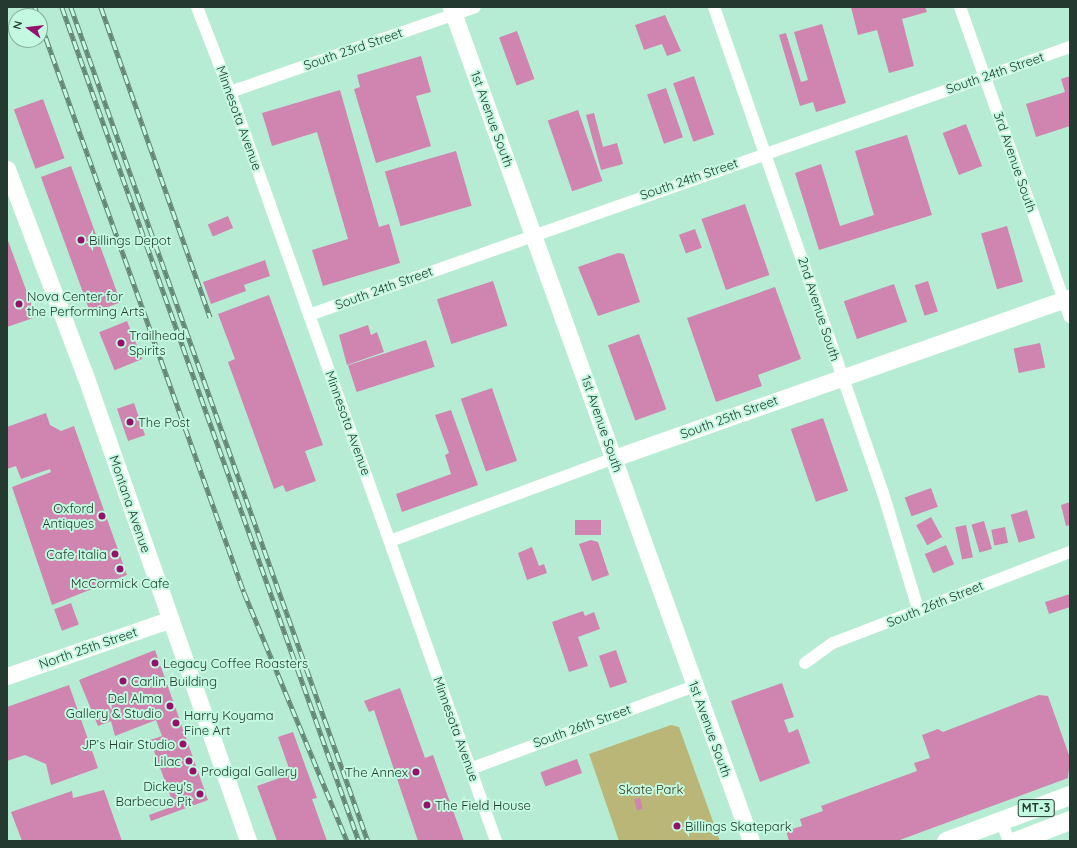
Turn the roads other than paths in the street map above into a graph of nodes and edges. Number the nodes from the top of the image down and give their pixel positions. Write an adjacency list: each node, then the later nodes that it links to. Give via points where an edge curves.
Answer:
1 (197, 7): 8 (street, Minnesota Avenue)
2 (475, 7): 5 (street, South 23rd Street)
3 (714, 7): 9 (street, 2nd Avenue South)
4 (960, 7): 7 (street, 3rd Avenue South)
5 (452, 11): 8 (street, South 23rd Street); 11 (street, 1st Avenue South)
6 (1070, 47): 7 (street, South 24th Street)
7 (986, 77): 9 (street, South 24th Street); 12 (street, 3rd Avenue South)
8 (230, 92): 13 (street, Minnesota Avenue)
9 (767, 152): 11 (street, South 24th Street); 15 (street, 2nd Avenue South)
10 (7, 171): 20 (street, Montana Avenue, via 85,375)
11 (535, 234): 13 (street, South 24th Street); 16 (street, 1st Avenue South)
12 (1067, 298): 14 (street, 3rd Avenue South); 15 (street, South 25th Street)
13 (309, 315): 17 (street, Minnesota Avenue)
14 (1070, 317)
15 (841, 377): 16 (street, South 25th Street); 19 (street, 2nd Avenue South)
16 (614, 458): 17 (street, South 25th Street); 23 (street, 1st Avenue South)
17 (390, 541): 24 (street, Minnesota Avenue)
18 (1070, 552): 19 (street, South 26th Street)
19 (919, 612): 21 (street, South 26th Street, via 833,643)
20 (169, 620): 22 (street, North 25th Street); 28 (street, Montana Avenue)
21 (805, 663)
22 (7, 676)
23 (694, 686): 24 (street, South 26th Street); 30 (street, 1st Avenue South)
24 (470, 769): 29 (street, Minnesota Avenue)
25 (1070, 795): 27 (main road, MT-3)
26 (1070, 820): 33 (main road)
27 (1001, 821): 31 (main road, MT-3); 32 (street)
28 (248, 841)
29 (496, 841)
30 (751, 841)
31 (946, 841)
32 (1009, 841)
33 (1015, 841)

